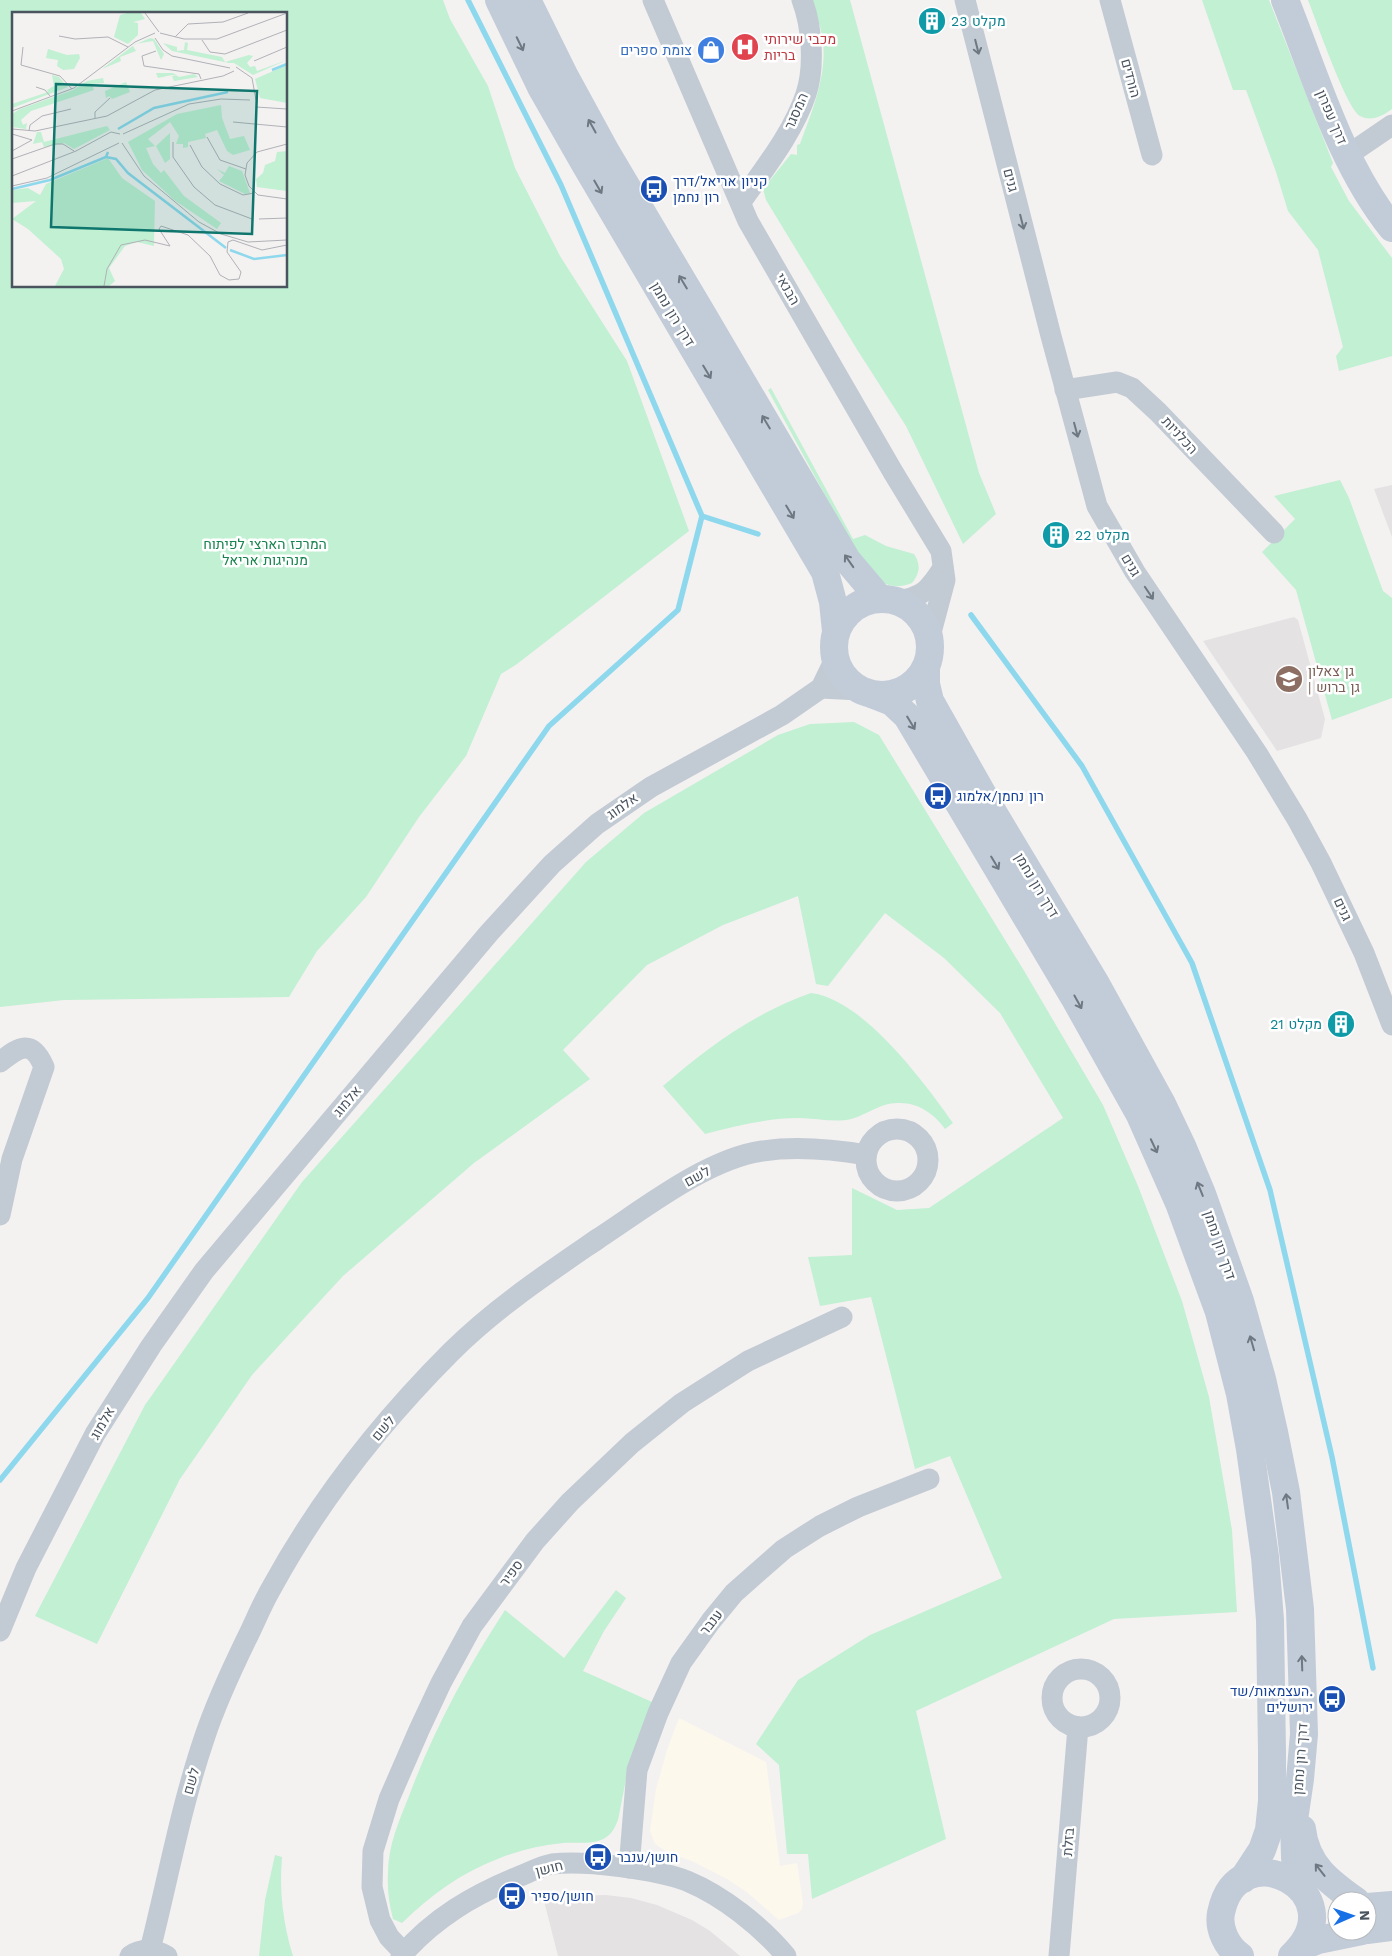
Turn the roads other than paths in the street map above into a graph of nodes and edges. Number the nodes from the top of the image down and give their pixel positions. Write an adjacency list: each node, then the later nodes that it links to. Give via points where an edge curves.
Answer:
1 (500, 0): 19 (main road, דרך רון נחמן, one-way to 19, via 542,87 585,164 825,572)
2 (527, 0): 18 (main road, דרך רון נחמן, one-way to 2, via 847,560 606,152)
3 (653, 0): 12 (street, הבנאי)
4 (802, 0): 11 (street, המסגר, via 812,48 806,93 789,130)
5 (965, 0): 15 (street, גנים, one-way to 15)
6 (1110, 0): 9 (street, הורדים)
7 (1284, 0): 10 (main road, דרך עפרון)
8 (1392, 125): 10 (street)
9 (1152, 155)
10 (1348, 155): 14 (main road, דרך עפרון, via 1357,175)
11 (770, 160): 12 (street); 13 (street, המסגר)
12 (727, 173): 13 (street, הבנאי)
13 (741, 202): 17 (street, הבנאי, via 748,221 940,551)
14 (1392, 228)
15 (1065, 390): 16 (street, הכלניות, via 1117,382 1132,388); 24 (street, גנים, one-way to 24, via 1097,506 1135,572 1297,819 1368,962)
16 (1274, 533)
17 (943, 568): 18 (street, via 925,593 913,598); 20 (street, הבנאי, via 945,580)
18 (888, 600): 19 (main road, via 866,601 853,608); 20 (main road, via 909,607 918,616 926,627)
19 (836, 631): 21 (main road)
20 (928, 654): 23 (main road, via 921,676 905,690 884,696); 32 (main road, דרך רון נחמן, one-way to 20, via 1304,1734 1303,1670 1295,1555 1274,1432 1240,1301 1202,1194 1162,1104 1096,984 930,701 926,684)
21 (835, 659): 22 (street, אלמוג); 23 (main road, via 841,674)
22 (821, 688): 23 (street); 30 (street, אלמוג, via 782,715 651,787 604,819 552,864 489,933 204,1271 150,1346 95,1434 30,1561)
23 (867, 692): 34 (main road, דרך רון נחמן, one-way to 34, via 892,702 907,716 1103,1048 1160,1156 1219,1312 1250,1449 1270,1620 1272,1762 1269,1830 1262,1850)
24 (1392, 1025)
25 (0, 1062): 27 (street, via 16,1049 29,1048 38,1054 44,1067 12,1159)
26 (866, 1155): 45 (street, לשם, via 829,1149 759,1151 721,1163 651,1202 540,1278 453,1350 382,1428 313,1519 272,1587 233,1666 205,1734)
27 (0, 1215)
28 (842, 1317): 46 (street, ספיר, via 748,1361 682,1403 632,1443 570,1502 535,1541 472,1626 419,1730 389,1800 373,1851 372,1887 380,1920)
29 (929, 1479): 33 (street, ענבר, via 858,1507 784,1549 734,1593 711,1621 681,1663 658,1713 638,1770)
30 (0, 1631)
31 (1078, 1727): 48 (street, בזלת)
32 (1300, 1779): 35 (main road, דרך רון נחמן, via 1294,1820 1295,1857); 36 (main road, one-way to 32, via 1329,1882 1308,1850 1302,1830)
33 (628, 1868): 46 (street, חושן, via 570,1863 549,1865 462,1903 425,1931); 47 (street, חושן, via 686,1881 725,1902 757,1926)
34 (1243, 1879): 35 (main road, via 1266,1872 1278,1874 1289,1878); 44 (main road, דרך רון נחמן, via 1223,1902 1220,1917 1222,1932)
35 (1302, 1890): 37 (main road); 43 (main road, דרך רון נחמן, via 1312,1922)
36 (1342, 1891)
37 (1327, 1901)
38 (1392, 1905): 39 (main road)
39 (1377, 1906)
40 (1392, 1927): 41 (main road)
41 (1377, 1929)
42 (1327, 1938): 43 (main road)
43 (1297, 1951)
44 (1234, 1953)
45 (149, 1954)
46 (402, 1954)
47 (786, 1956)
48 (1059, 1956)

